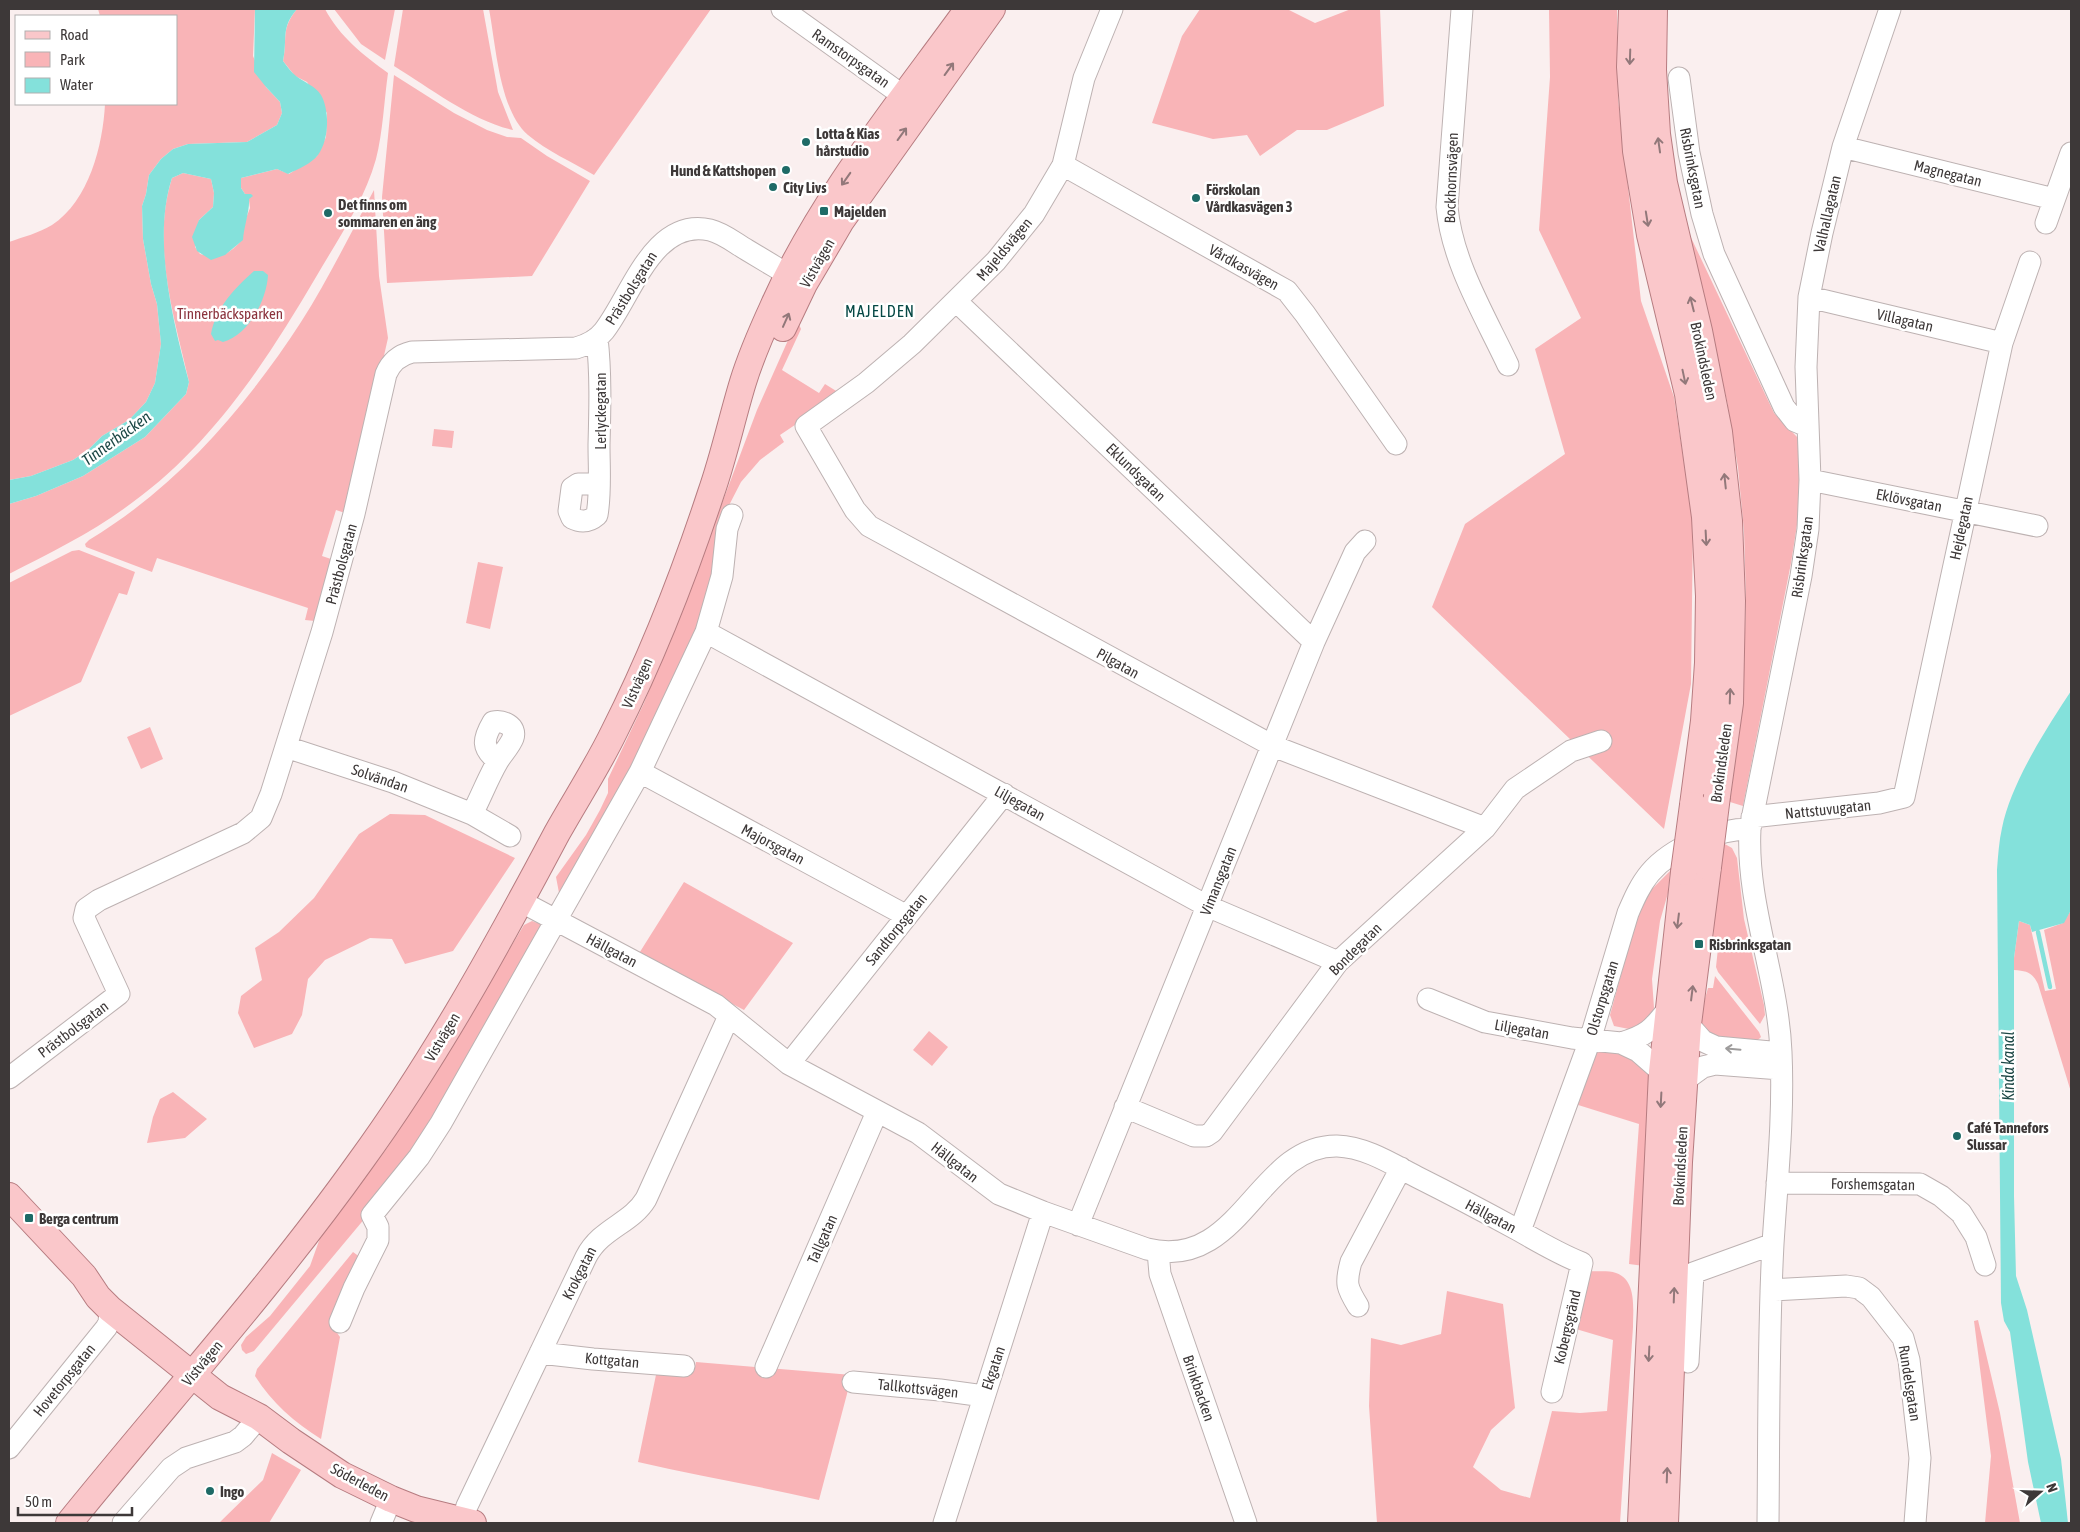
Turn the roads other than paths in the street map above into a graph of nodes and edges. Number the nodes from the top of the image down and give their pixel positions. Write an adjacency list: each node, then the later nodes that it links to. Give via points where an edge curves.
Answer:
1 (782, 9): 10 (street, Ramstorpsgatan)
2 (968, 9): 10 (main road, Vistvägen)
3 (992, 9): 10 (main road, Vistvägen, one-way to 3)
4 (1112, 9): 13 (street, Majeldsvägen, via 1084,78)
5 (1462, 9): 22 (street, Bockhornsvägen, via 1447,207 1449,228 1452,244)
6 (1632, 9): 45 (main road, Brokindsleden, one-way to 45, bridge, via 1630,68 1636,151 1650,235 1688,394 1705,517 1708,663 1693,805)
7 (1654, 9): 45 (main road, Brokindsleden, one-way to 7, bridge, via 1717,796 1730,704 1732,601 1729,522 1719,432 1664,183 1653,70)
8 (1890, 9): 11 (street, Valhallagatan)
9 (1679, 78): 24 (street, Risbrinksgatan, via 1689,153 1714,254 1784,407 1795,421)
10 (912, 102): 17 (main road, Vistvägen, via 824,211)
11 (1843, 147): 14 (street, Magnegatan); 18 (street, Valhallagatan)
12 (2071, 153): 14 (street)
13 (1064, 165): 19 (street, Majeldsvägen, via 1014,240); 25 (street, Vårdkasvägen, via 1287,291)
14 (2054, 199): 15 (street)
15 (2046, 223)
16 (2030, 262): 21 (street, Hejdegatan)
17 (796, 280): 20 (street, Prästbolsgatan, via 724,236 710,230 683,231 656,248); 46 (main road, Vistvägen, via 770,313 744,378 713,489 672,604 642,672 613,734)
18 (1809, 297): 21 (street, Villagatan); 24 (street, Valhallagatan)
19 (957, 302): 23 (street, Majeldsvägen, via 873,377); 33 (street, Eklundsgatan)
20 (597, 338): 27 (street, Lerlyckegatan, via 600,361); 36 (street, Prästbolsgatan, via 576,348 412,352 392,362 386,374 330,604)
21 (2002, 344): 28 (street, Hejdegatan)
22 (1508, 365)
23 (806, 426): 35 (street, Pilgatan, via 868,526)
24 (1808, 426): 26 (street, Risbrinksgatan)
25 (1396, 444)
26 (1810, 480): 28 (street, Eklövsgatan); 42 (street, Risbrinksgatan, via 1808,529 1800,576)
27 (599, 484)
28 (1965, 511): 30 (street, Eklövsgatan); 40 (street, Hejdegatan)
29 (732, 515): 32 (street, via 717,599)
30 (2037, 526)
31 (1365, 541): 33 (street, Vimansgatan, via 1354,552)
32 (706, 632): 38 (street); 39 (street, Liljegatan)
33 (1314, 642): 35 (street, Vimansgatan)
34 (1601, 741): 43 (street, Bondegatan, via 1571,752 1515,789)
35 (1273, 746): 43 (street, Pilgatan); 47 (street, Vimansgatan)
36 (286, 747): 41 (street, Solvändan, via 394,782); 59 (street, Prästbolsgatan, via 261,818 243,833 86,909 84,918 119,994)
37 (498, 761): 41 (street)
38 (640, 772): 48 (street, Majorsgatan); 49 (street)
39 (1004, 794): 47 (street, Liljegatan); 48 (street, Sandtorpsgatan)
40 (1904, 797): 42 (street, Nattstuvugatan)
41 (472, 814): 44 (street, Solvändan)
42 (1751, 823): 54 (street, Olstorpsgatan, via 1699,839 1651,872 1628,913); 56 (street, Risbrinksgatan, via 1751,880 1777,1006)
43 (1485, 828): 50 (street, Bondegatan)
44 (510, 836)
45 (1696, 870): 53 (main road, Brokindsleden)
46 (520, 901): 49 (street, Hällgatan); 81 (main road, Vistvägen, via 426,1066 361,1161 261,1292)
47 (1207, 906): 50 (street, Liljegatan); 60 (street, Vimansgatan)
48 (907, 916): 57 (street, Sandtorpsgatan)
49 (556, 920): 52 (street, Hällgatan, via 695,993); 76 (street, via 441,1123 419,1157 372,1215 378,1227 378,1240)
50 (1338, 962): 60 (street, Bondegatan, via 1212,1132 1206,1136 1194,1136)
51 (1428, 999): 54 (street, Liljegatan, via 1485,1022)
52 (729, 1016): 57 (street, Hällgatan); 77 (street, Krokgatan, via 650,1194 639,1209 595,1242)
53 (1678, 1017): 55 (street, Liljegatan, via 1646,1035); 56 (street, one-way to 53, via 1716,1047 1703,1041); 58 (main road, Brokindsleden)
54 (1590, 1040): 55 (street, Liljegatan); 67 (street, Olstorpsgatan)
55 (1621, 1043): 58 (street, Liljegatan)
56 (1781, 1061): 58 (street, via 1715,1064); 63 (street, Risbrinksgatan)
57 (789, 1064): 61 (street, Hällgatan)
58 (1674, 1076): 94 (main road, Brokindsleden, one-way to 94); 95 (main road, Brokindsleden, one-way to 58, via 1679,1162)
59 (9, 1078)
60 (1125, 1107): 66 (street, Vimansgatan)
61 (877, 1112): 65 (street, Hällgatan, via 918,1134 999,1194); 80 (street, Tallgatan)
62 (1401, 1168): 67 (street, Hällgatan); 69 (street, Hällgatan, via 1356,1148 1334,1146 1312,1150 1290,1163 1214,1238 1195,1248); 74 (street, via 1351,1262 1346,1279 1348,1290)
63 (1777, 1183): 68 (street, Risbrinksgatan); 71 (street, Forshemsgatan, via 1920,1184 1961,1213 1976,1237)
64 (9, 1196): 72 (main road, Söderleden)
65 (1043, 1212): 66 (street, Hällgatan); 84 (street, Ekgatan)
66 (1078, 1225): 69 (street, Hällgatan)
67 (1520, 1231): 70 (street, Hällgatan, via 1559,1254)
68 (1773, 1244): 73 (street); 78 (street, via 1693,1273)
69 (1158, 1251): 93 (street, Brinkbacken, via 1160,1274)
70 (1582, 1263): 83 (street, Kobergsgränd)
71 (1985, 1265)
72 (84, 1276): 75 (main road, Söderleden); 81 (main road, Söderleden, via 106,1287)
73 (1771, 1290): 96 (street); 97 (street, Rundelsgatan, via 1859,1288 1871,1297 1903,1338 1909,1360 1920,1458)
74 (1358, 1306)
75 (110, 1309): 81 (main road, Söderleden); 86 (street, Hovetorpsgatan, via 106,1328)
76 (340, 1322)
77 (540, 1353): 79 (street, Kottgatan); 88 (street, Krokgatan, via 467,1506)
78 (1688, 1362)
79 (684, 1366)
80 (766, 1367)
81 (197, 1368): 85 (main road, Söderleden, via 231,1385); 89 (main road, Vistvägen)
82 (852, 1382): 84 (street, Tallkottsvägen)
83 (1552, 1392)
84 (984, 1396): 92 (street, Ekgatan)
85 (259, 1418): 87 (main road, Söderleden, via 334,1470); 90 (street, via 244,1436 234,1442 186,1458 171,1468)
86 (9, 1448)
87 (391, 1499): 88 (main road, Söderleden); 91 (street)
88 (467, 1522)
89 (69, 1523)
90 (123, 1523)
91 (381, 1523)
92 (944, 1523)
93 (1246, 1523)
94 (1641, 1523)
95 (1665, 1523)
96 (1768, 1523)
97 (1915, 1523)

